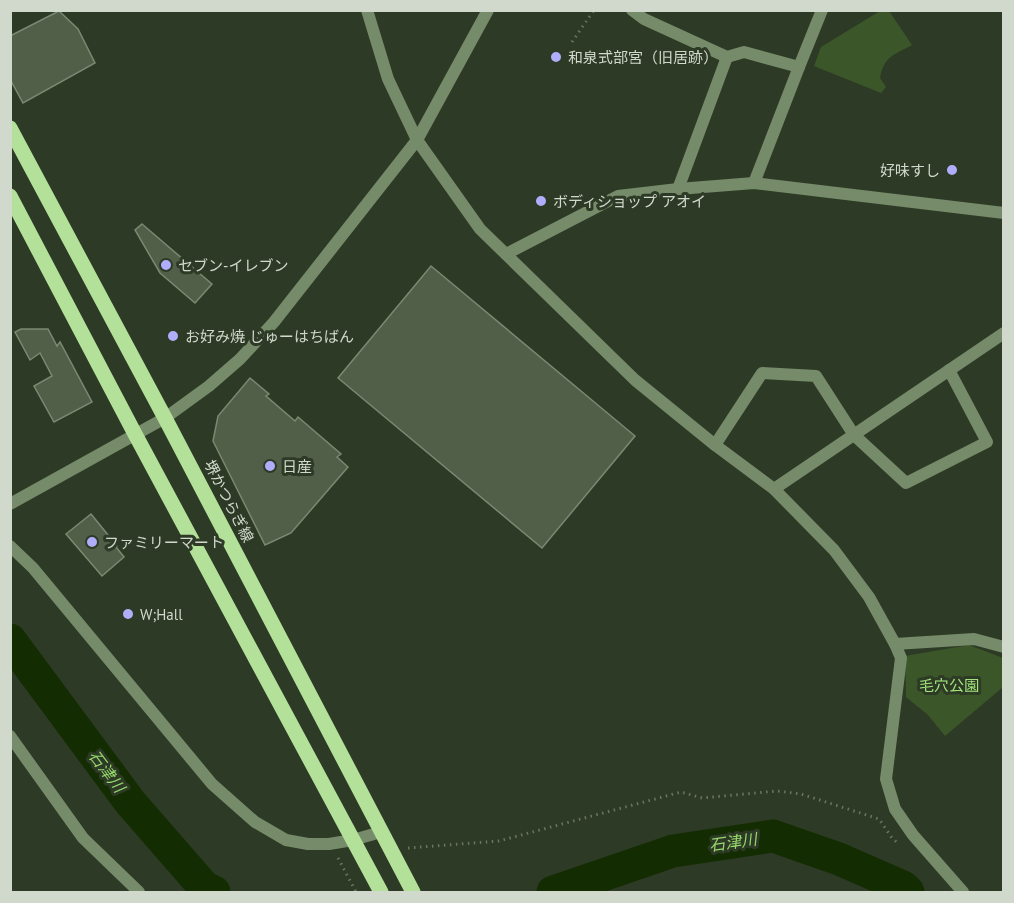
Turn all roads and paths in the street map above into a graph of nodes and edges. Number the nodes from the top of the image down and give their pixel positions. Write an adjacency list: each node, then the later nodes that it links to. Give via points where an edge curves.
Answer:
1 (488, 10): 10 (street)
2 (594, 10): 6 (path)
3 (632, 10): 7 (street)
4 (822, 10): 8 (street)
5 (368, 11): 10 (street, via 388,79)
6 (572, 42)
7 (727, 57): 8 (street, via 744,52); 12 (street)
8 (799, 67): 11 (street)
9 (10, 128): 18 (main road, 堺かつらぎ線)
10 (417, 140): 15 (street, via 480,229); 18 (street, via 274,322 240,359)
11 (754, 183): 12 (street); 14 (street)
12 (678, 189): 15 (street, via 618,196)
13 (10, 196): 19 (main road)
14 (1004, 213)
15 (506, 254): 21 (street, via 635,380)
16 (1004, 333): 17 (street)
17 (950, 370): 20 (street); 20 (street, via 987,442 906,483)
18 (165, 418): 19 (street); 28 (main road, 堺かつらぎ線)
19 (135, 434): 23 (street); 30 (main road)
20 (854, 435): 21 (street, via 816,376 762,373); 22 (street)
21 (715, 446): 22 (street)
22 (774, 489): 25 (street, via 834,550 869,597)
23 (10, 504)
24 (10, 546): 30 (street, via 33,568 212,784 240,811 286,840)
25 (895, 644): 26 (street, via 974,639); 37 (street, via 901,658 886,779 895,809)
26 (1004, 647)
27 (10, 736): 33 (street, via 83,838)
28 (381, 832): 30 (street); 31 (main road, 堺かつらぎ線)
29 (901, 846): 31 (path, via 879,819 777,791 702,798 681,792 499,841)
30 (357, 847): 35 (main road)
31 (391, 851): 36 (main road, 堺かつらぎ線)
32 (338, 858): 34 (path)
33 (139, 892)
34 (356, 892)
35 (381, 892)
36 (413, 892)
37 (963, 892)

